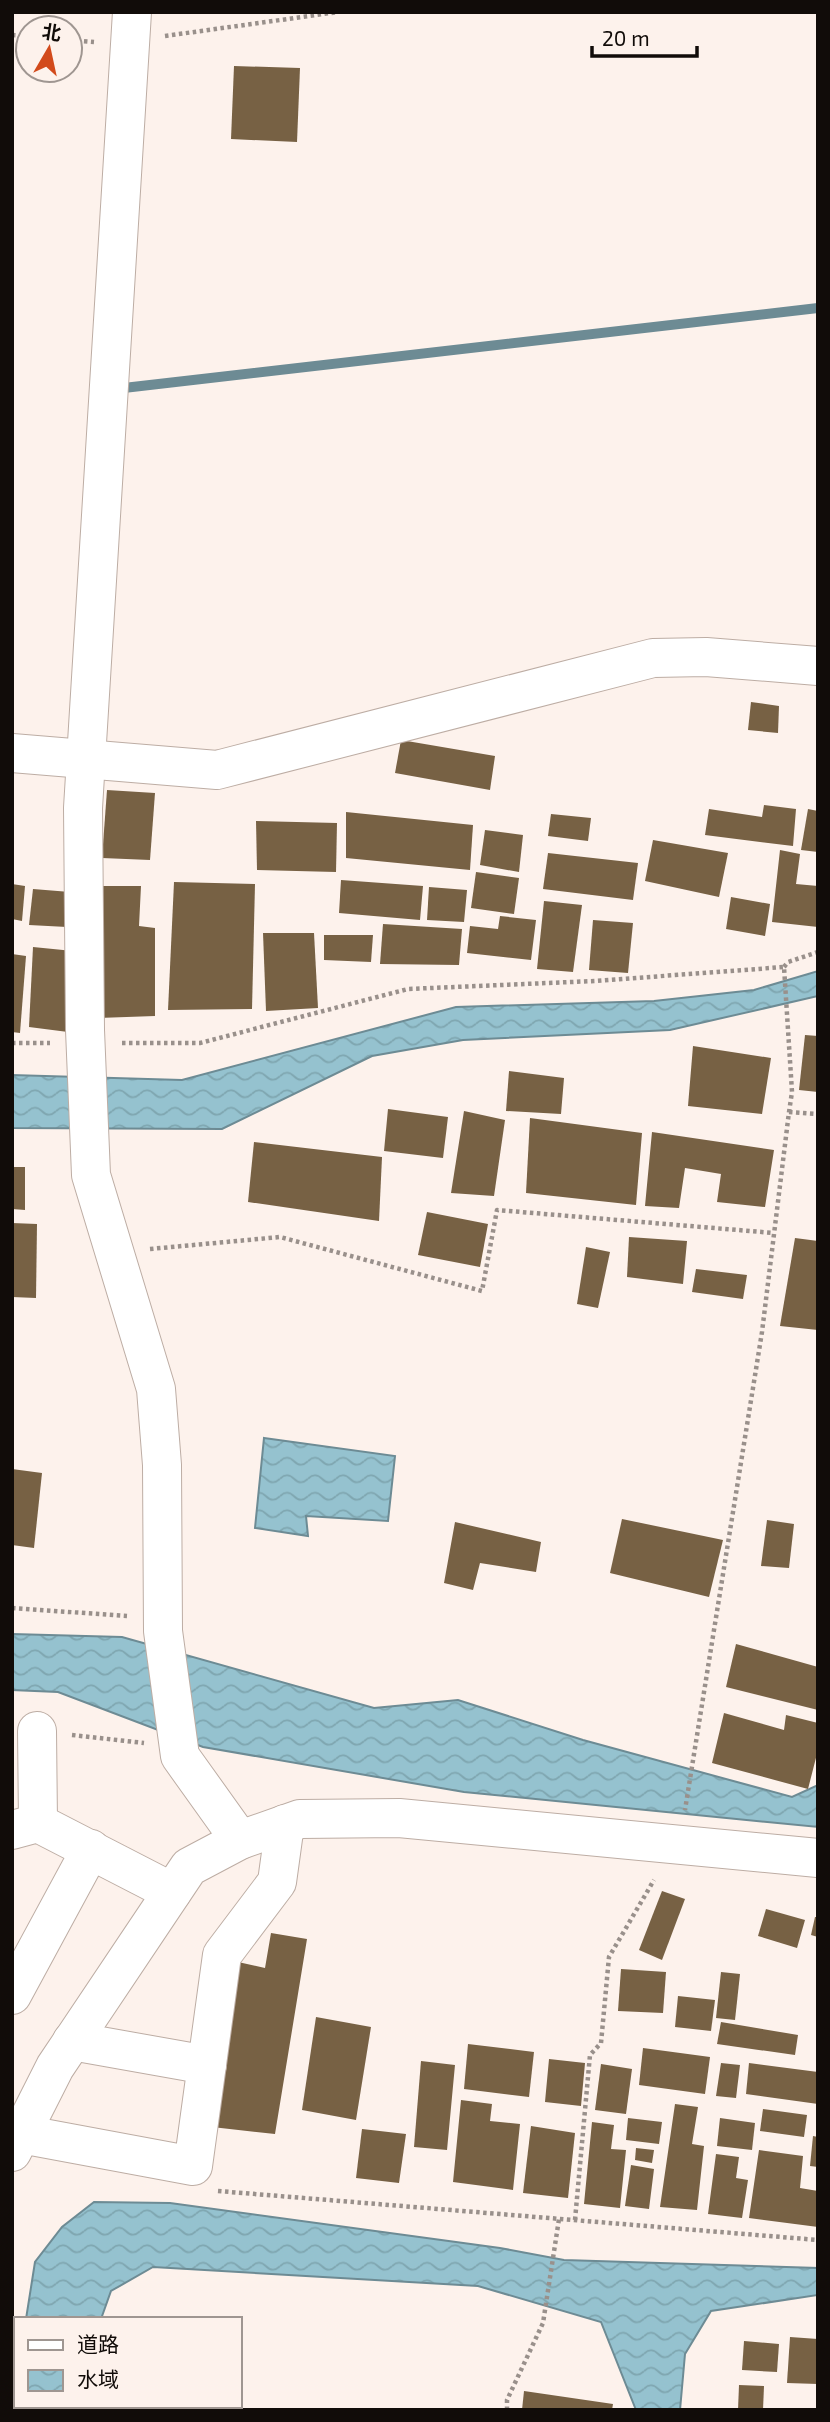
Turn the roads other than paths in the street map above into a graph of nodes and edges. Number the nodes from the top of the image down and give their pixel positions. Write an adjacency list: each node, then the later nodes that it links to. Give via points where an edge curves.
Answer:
1 (131, 26): 4 (street)
2 (818, 666): 4 (street, via 706,657 653,658 217,770)
3 (12, 753): 4 (street)
4 (86, 759): 8 (street, via 83,808 91,1175 156,1389 162,1465 163,1625 180,1756)
5 (37, 1731): 7 (street)
6 (285, 1824): 8 (street); 10 (street, via 300,1819 399,1818); 14 (street, via 277,1882 222,1955)
7 (25, 1827): 9 (street)
8 (240, 1840): 11 (street, via 189,1867)
9 (91, 1849): 11 (street); 12 (street)
10 (818, 1858)
11 (172, 1892): 13 (street)
12 (12, 1995)
13 (72, 2041): 14 (street); 15 (street, via 55,2067)
14 (207, 2065): 16 (street, via 193,2166)
15 (26, 2089): 16 (street)
16 (17, 2143)

